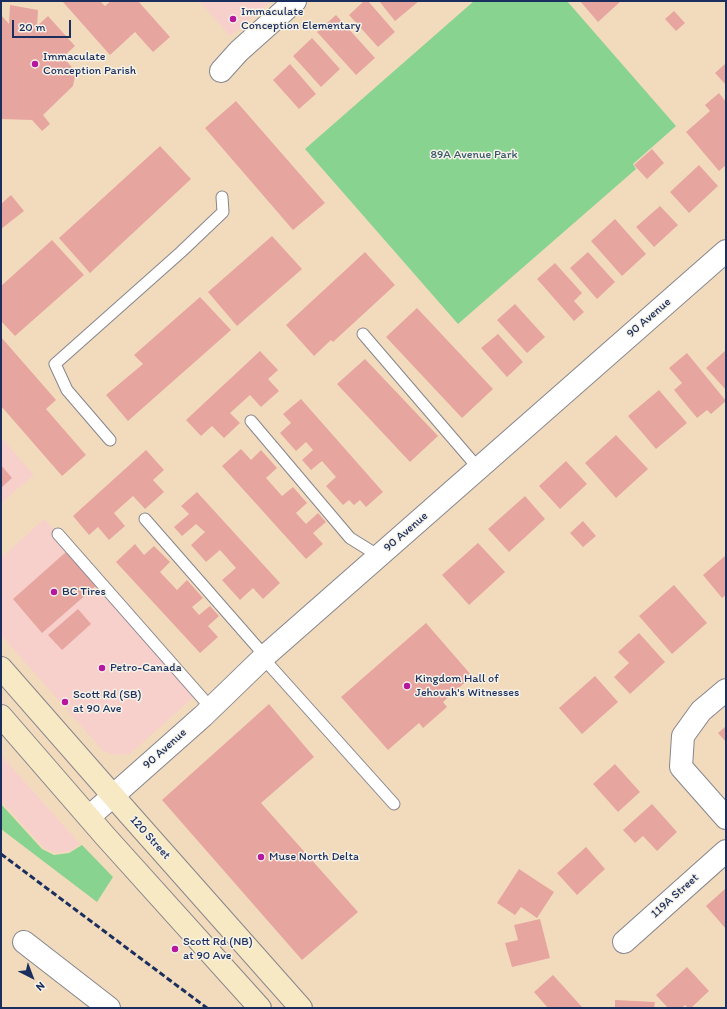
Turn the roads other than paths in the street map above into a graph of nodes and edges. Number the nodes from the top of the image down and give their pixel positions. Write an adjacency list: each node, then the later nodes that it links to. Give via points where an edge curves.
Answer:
1 (296, 1): 2 (street, via 239,51)
2 (221, 71)
3 (222, 197): 7 (lane, via 223,212 55,364 67,390)
4 (726, 251): 8 (street, 90 Avenue)
5 (363, 334): 8 (lane)
6 (251, 421): 11 (lane, via 350,538)
7 (110, 440)
8 (479, 469): 11 (street, 90 Avenue)
9 (146, 519): 12 (lane)
10 (58, 534): 15 (lane)
11 (379, 556): 12 (street, 90 Avenue)
12 (264, 657): 15 (street, 90 Avenue); 18 (lane)
13 (1, 668): 17 (main road, 120 Street)
14 (726, 690): 20 (street, via 701,711 683,736 681,767)
15 (211, 708): 17 (street, 90 Avenue)
16 (1, 716): 19 (main road)
17 (113, 796): 19 (street, 90 Avenue); 26 (main road, 120 Street)
18 (394, 804)
19 (89, 817): 25 (main road)
20 (726, 818)
21 (726, 850): 23 (street, 119A Street)
22 (24, 942): 24 (street)
23 (624, 942)
24 (109, 1008)
25 (260, 1008)
26 (301, 1008)

